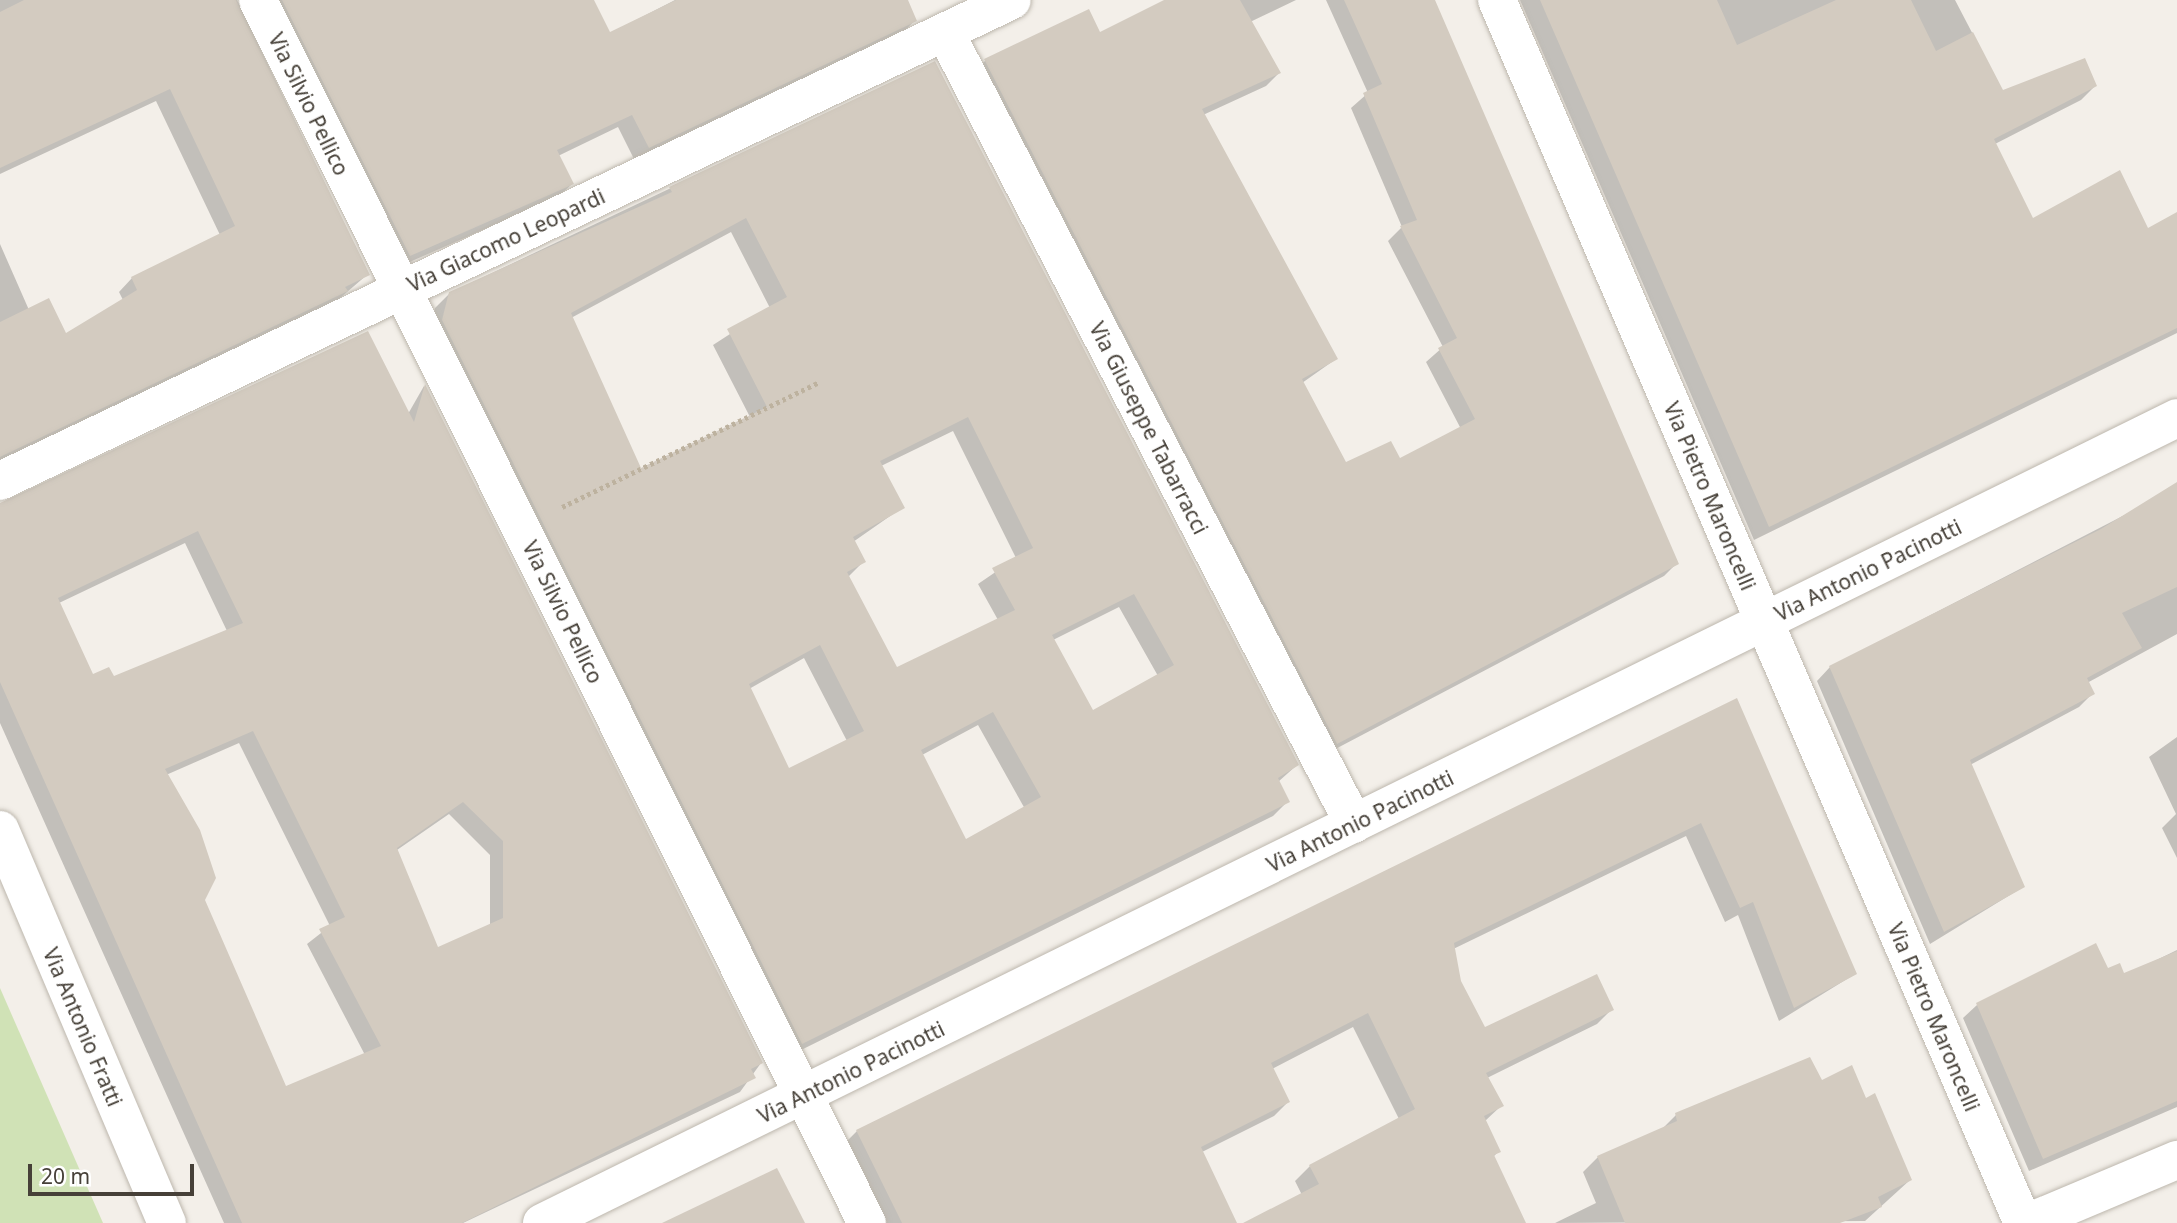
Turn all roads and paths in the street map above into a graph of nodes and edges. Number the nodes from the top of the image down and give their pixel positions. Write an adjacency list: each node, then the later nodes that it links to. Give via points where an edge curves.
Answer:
1 (258, 0): 5 (street, Via Silvio Pellico)
2 (1012, 0): 4 (street, Via Giacomo Leopardi)
3 (1497, 0): 10 (street, Via Pietro Maroncelli)
4 (945, 32): 5 (street, Via Giacomo Leopardi); 11 (street, Via Giuseppe Tabarracci)
5 (400, 291): 8 (street, Via Giacomo Leopardi); 9 (street, Via Silvio Pellico)
6 (819, 382): 9 (path)
7 (2177, 418): 10 (street, Via Antonio Pacinotti)
8 (0, 481)
9 (521, 527): 13 (street, Via Silvio Pellico)
10 (1764, 621): 11 (street, Via Antonio Pacinotti); 18 (street, Via Pietro Maroncelli)
11 (1354, 824): 13 (street, Via Antonio Pacinotti)
12 (0, 830): 15 (street, Via Antonio Fratti)
13 (804, 1096): 16 (street, Via Antonio Pacinotti); 17 (street, Via Silvio Pellico)
14 (2177, 1160): 18 (street)
15 (167, 1223)
16 (542, 1223)
17 (867, 1223)
18 (2025, 1223)

